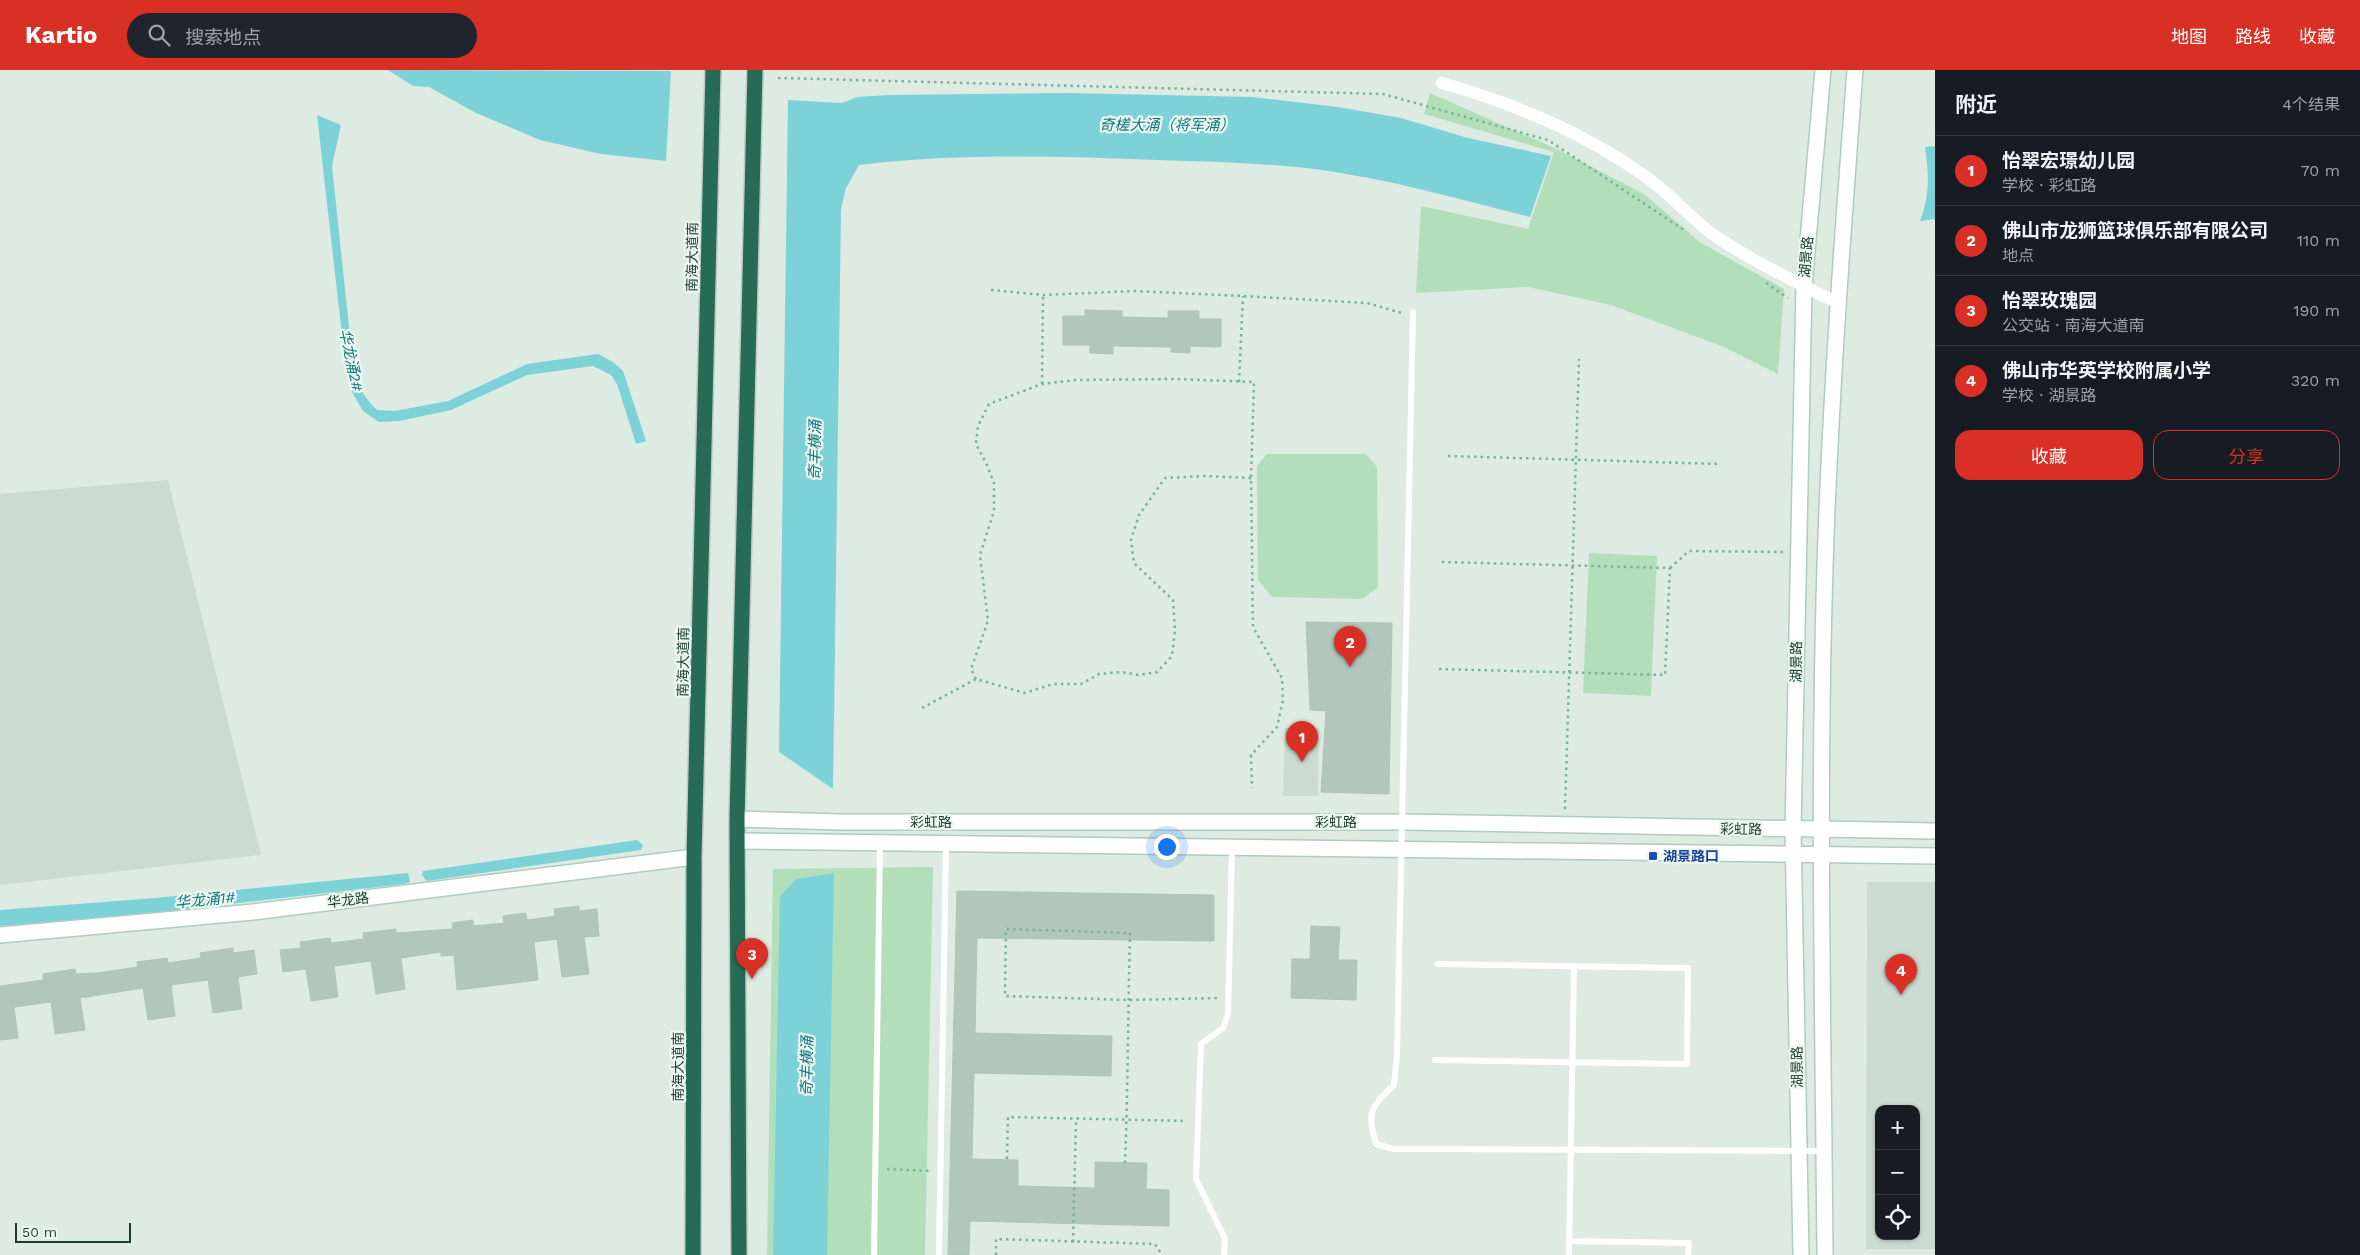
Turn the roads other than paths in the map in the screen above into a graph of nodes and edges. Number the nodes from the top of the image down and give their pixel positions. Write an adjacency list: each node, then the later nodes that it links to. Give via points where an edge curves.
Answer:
1 (713, 70): 21 (highway, 南海大道南)
2 (755, 70): 9 (highway)
3 (1823, 70): 6 (street, 湖景路)
4 (1855, 70): 7 (street, 湖景路)
5 (1442, 82): 6 (street, via 1491,96 1583,138 1653,182 1710,232 1761,265)
6 (1804, 286): 7 (street); 11 (street, 湖景路)
7 (1838, 303): 12 (street, 湖景路, via 1827,513)
8 (1413, 312): 10 (lane)
9 (737, 819): 10 (street, 彩虹路, via 840,822); 14 (highway)
10 (1403, 822): 11 (street, 彩虹路); 18 (lane)
11 (1793, 830): 12 (street, 彩虹路); 19 (street, 湖景路)
12 (1821, 830): 13 (street, 彩虹路); 20 (street, 湖景路)
13 (1935, 831)
14 (737, 841): 15 (street, 彩虹路); 33 (highway)
15 (880, 843): 16 (street, 彩虹路); 34 (lane)
16 (946, 843): 17 (street, 彩虹路); 35 (lane)
17 (1232, 846): 18 (street, 彩虹路); 36 (lane, via 1228,1014 1223,1028 1201,1044 1196,1179 1225,1239)
18 (1403, 848): 19 (street, 彩虹路); 28 (lane, via 1394,1085 1373,1106 1370,1122 1376,1144 1394,1149)
19 (1792, 854): 20 (street, 彩虹路); 30 (street, 湖景路)
20 (1821, 854): 22 (street, 彩虹路); 29 (street, 湖景路)
21 (694, 856): 23 (street, 华龙路, via 253,912); 32 (highway, 南海大道南)
22 (1935, 856)
23 (0, 935)
24 (1438, 964): 25 (lane)
25 (1574, 966): 27 (lane); 27 (lane, via 1688,968 1687,1064)
26 (1435, 1060): 27 (lane)
27 (1573, 1062): 28 (lane)
28 (1571, 1151): 30 (lane); 31 (lane)
29 (1824, 1151): 30 (lane); 40 (street, 湖景路)
30 (1799, 1152): 39 (street, 湖景路)
31 (1569, 1241): 37 (lane); 38 (lane, via 1689,1243)
32 (693, 1255)
33 (739, 1255)
34 (874, 1255)
35 (938, 1255)
36 (1224, 1255)
37 (1569, 1255)
38 (1688, 1255)
39 (1801, 1255)
40 (1825, 1255)

